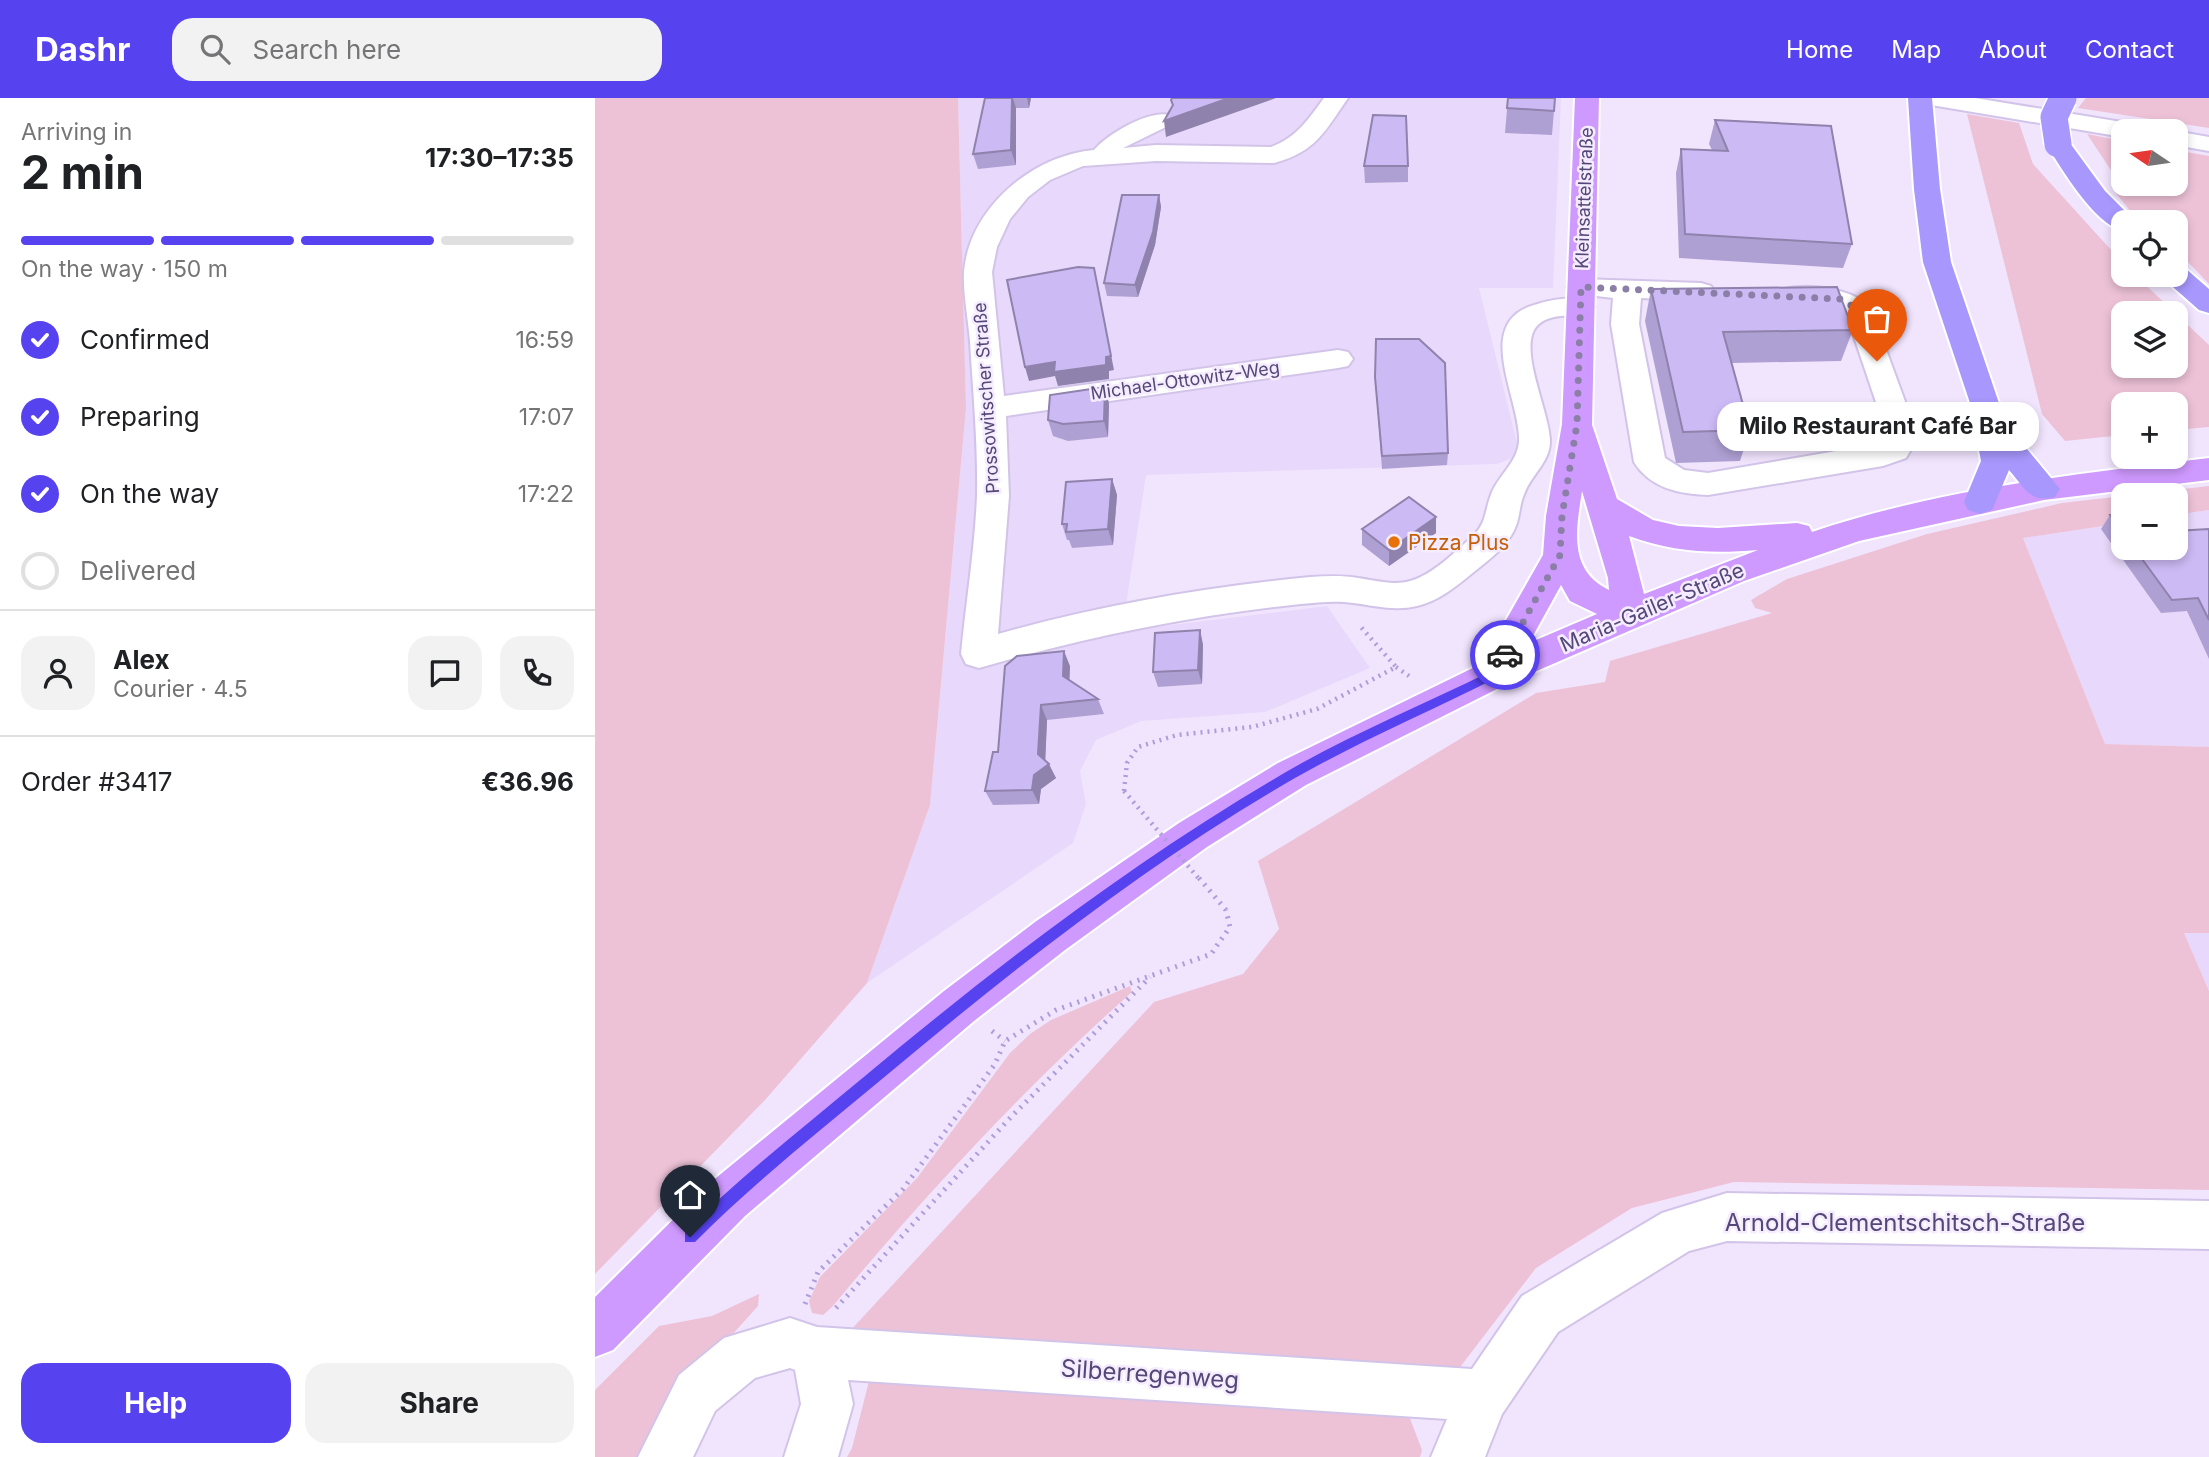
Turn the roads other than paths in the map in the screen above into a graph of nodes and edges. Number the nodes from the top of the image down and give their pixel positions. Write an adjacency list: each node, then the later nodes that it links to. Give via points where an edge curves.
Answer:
1 (1336, 98): 8 (street, Prossowitscher Straße, via 1297,146 1274,155)
2 (1587, 98): 15 (main road, Kleinsattelstraße)
3 (2063, 98): 10 (highway, bridge, via 2054,117 2059,144)
4 (1924, 106): 5 (street); 18 (highway, via 1927,189 1937,262)
5 (2111, 128)
6 (2188, 140): 7 (street)
7 (2209, 144)
8 (1156, 153): 9 (street, Prossowitscher Straße); 9 (street, via 1168,112 1115,142)
9 (1103, 156): 19 (street, Prossowitscher Straße, via 1069,162 1041,175 997,216 983,247 978,272)
10 (2111, 211)
11 (2188, 285): 16 (highway)
12 (1612, 289): 13 (street); 14 (street, via 1625,293 1628,302 1625,324 1650,462 1671,480 1708,484 1895,450 1901,439 1899,426 1860,312 1840,299); 15 (street)
13 (1723, 293)
14 (1765, 295)
15 (1581, 297): 19 (street, Prossowitscher Straße, via 1536,311 1524,320 1514,340 1535,443 1531,463 1510,488 1498,530 1433,588 1412,596 1327,588 1173,607 1100,620 979,654 993,496); 20 (main road, Kleinsattelstraße)
16 (2209, 304)
17 (1338, 359): 19 (street, Michael-Ottowitz-Weg)
18 (1986, 406): 22 (highway, via 2015,457); 23 (highway, via 1997,461)
19 (990, 408)
20 (1577, 424): 24 (main road, Kleinsattelstraße); 26 (main road, Kleinsattelstraße)
21 (2209, 469): 22 (main road, Maria-Gailer-Straße)
22 (2044, 489): 23 (main road, Maria-Gailer-Straße)
23 (1980, 502): 25 (main road, Maria-Gailer-Straße)
24 (1604, 506): 25 (main road, via 1642,528 1680,539); 27 (main road, Kleinsattelstraße, via 1625,578)
25 (1855, 530): 27 (main road, Maria-Gailer-Straße, via 1732,572)
26 (1560, 555): 27 (main road, via 1583,592); 28 (main road)
27 (1630, 615): 28 (main road, Maria-Gailer-Straße)
28 (1494, 674): 30 (main road, Maria-Gailer-Straße, via 1292,774 1193,835 1049,936 728,1199)
29 (2209, 1224): 32 (street, Arnold-Clementschitsch-Straße, via 1727,1217 1679,1230 1540,1314)
30 (595, 1332)
31 (804, 1348): 32 (street, Silberregenweg); 33 (street, Silberregenweg, via 742,1356 697,1393); 34 (street, via 827,1404)
32 (1484, 1396): 35 (street, Arnold-Clementschitsch-Straße)
33 (665, 1457)
34 (811, 1457)
35 (1458, 1457)

